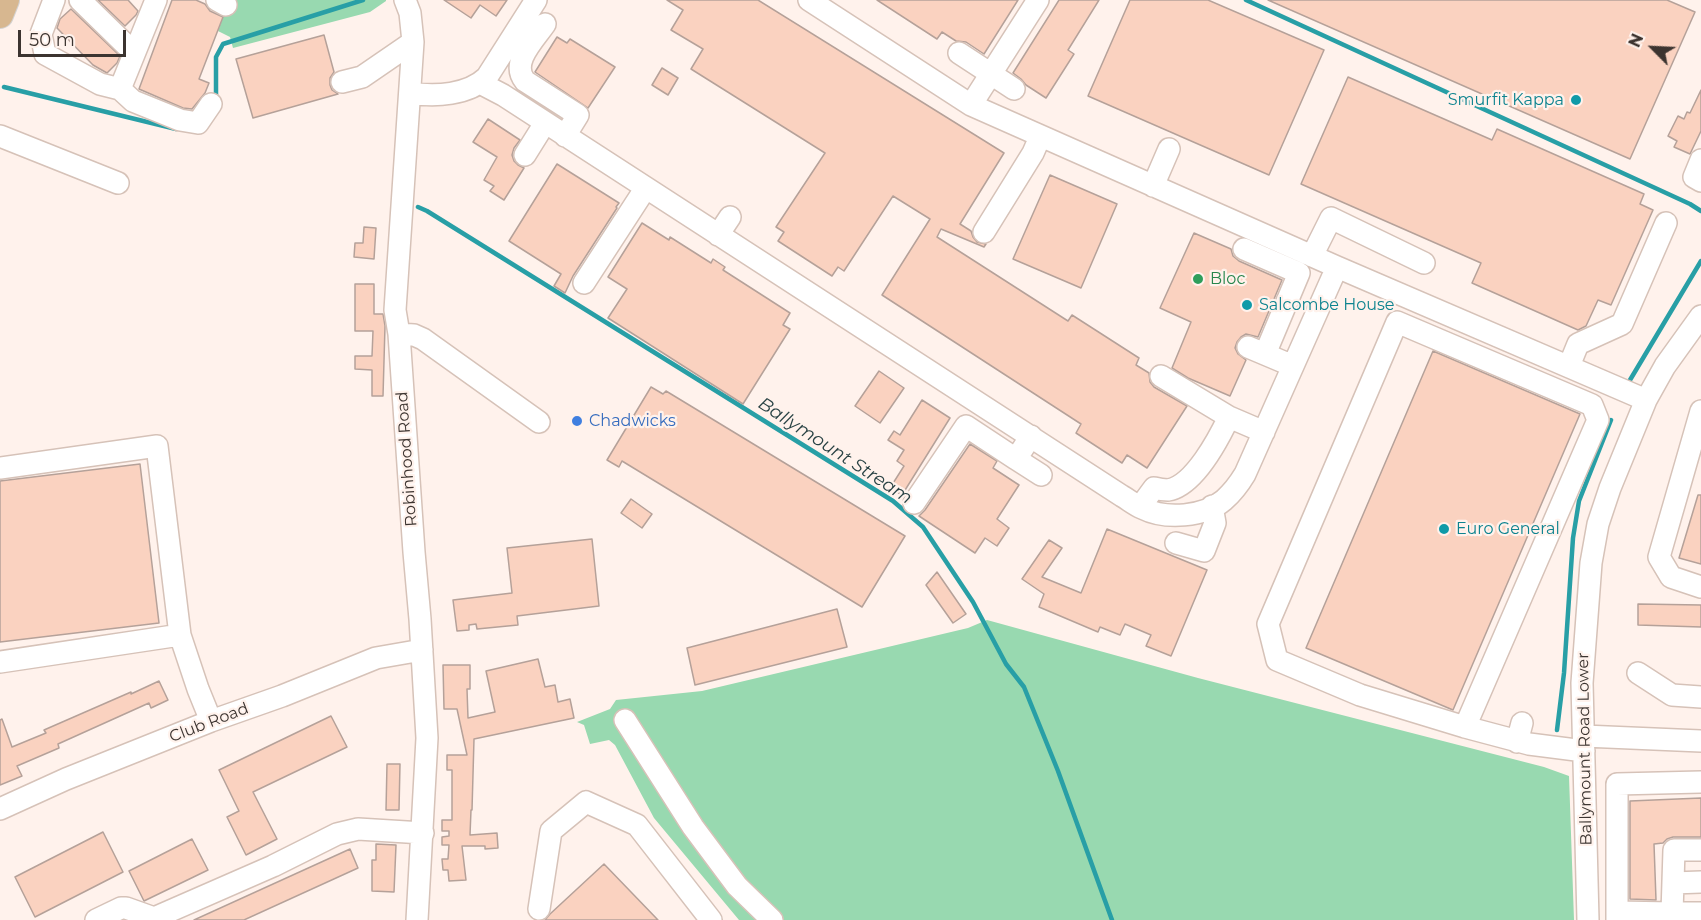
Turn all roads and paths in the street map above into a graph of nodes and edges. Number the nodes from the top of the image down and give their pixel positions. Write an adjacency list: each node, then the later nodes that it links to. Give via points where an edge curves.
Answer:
1 (6, 0): 9 (main road)
2 (54, 0): 17 (street, via 41,34 45,54 100,84)
3 (80, 0): 12 (street, via 126,45)
4 (156, 0): 12 (street)
5 (405, 0): 11 (street, Robinhood Road)
6 (536, 0): 16 (street)
7 (809, 0): 21 (street)
8 (1038, 0): 14 (street)
9 (0, 15)
10 (545, 24): 24 (street, via 519,65 520,75 578,115)
11 (413, 42): 15 (street, via 362,77); 19 (street, Robinhood Road)
12 (136, 49): 17 (street)
13 (959, 53): 14 (street)
14 (991, 74): 18 (street); 21 (street)
15 (342, 82)
16 (480, 83): 19 (street, via 438,95); 22 (street)
17 (120, 89): 20 (street, via 133,101 198,123)
18 (1014, 89)
19 (410, 93): 43 (street, Robinhood Road, via 395,310)
20 (211, 104)
21 (971, 105): 25 (street)
22 (545, 123): 24 (street); 27 (street)
23 (0, 136): 30 (street)
24 (565, 136): 32 (street)
25 (1040, 137): 31 (street); 35 (street)
26 (1169, 149): 31 (street)
27 (525, 155)
28 (1701, 159): 29 (street, via 1694,177)
29 (1701, 181)
30 (118, 183)
31 (1153, 186): 37 (street)
32 (645, 189): 36 (street); 41 (street)
33 (730, 217): 36 (street)
34 (1666, 223): 45 (street, via 1622,324 1578,344)
35 (984, 232)
36 (718, 235): 52 (street)
37 (1269, 237): 38 (street); 44 (street, via 1253,253 1299,273 1256,351)
38 (1312, 256): 39 (street, via 1331,218); 40 (street)
39 (1424, 263)
40 (1337, 267): 44 (street); 45 (street)
41 (584, 283)
42 (1701, 316): 47 (street, Ballymount Road Lower)
43 (399, 334): 50 (street, via 423,339); 62 (street, Robinhood Road)
44 (1293, 366): 51 (street)
45 (1569, 366): 47 (street)
46 (1161, 376): 49 (street)
47 (1646, 400): 70 (street, Ballymount Road Lower, via 1598,524 1591,563 1582,683)
48 (1701, 411): 60 (street, via 1659,557 1671,577)
49 (1229, 417): 51 (street); 58 (street, via 1198,468 1169,490 1154,488)
50 (539, 422)
51 (1264, 432): 57 (street, via 1236,489)
52 (1031, 436): 53 (street); 58 (street)
53 (1016, 459): 55 (street); 56 (street, via 966,426)
54 (0, 468): 61 (street, via 157,446)
55 (1041, 475)
56 (914, 503)
57 (1212, 506): 58 (street, via 1179,515); 59 (street, via 1215,523 1204,551)
58 (1140, 507)
59 (1176, 543)
60 (1701, 587)
61 (180, 635): 63 (street); 67 (street)
62 (422, 650): 67 (street, Club Road, via 376,658); 73 (street, Robinhood Road, via 427,738)
63 (0, 662)
64 (1638, 673): 65 (street, via 1672,695)
65 (1701, 697)
66 (625, 720): 85 (street, via 693,827 737,886)
67 (211, 721): 72 (street, Club Road)
68 (1465, 727): 68 (street, via 1360,695 1277,660 1268,624 1397,322 1592,405 1598,420); 70 (street)
69 (1701, 741): 70 (street)
70 (1584, 744): 86 (street, Ballymount Road Lower)
71 (1701, 782): 80 (street, via 1617,784)
72 (0, 809)
73 (423, 833): 81 (street, via 358,829 337,834); 83 (street, Robinhood Road)
74 (1701, 849): 76 (street, via 1674,850)
75 (1701, 882): 76 (street)
76 (1673, 883): 78 (street)
77 (539, 909): 84 (street, via 551,831 586,802 637,825)
78 (1672, 913): 79 (street); 80 (street)
79 (1701, 913)
80 (1617, 916)
81 (153, 919): 82 (street, via 121,908)
82 (96, 920)
83 (417, 920)
84 (711, 920)
85 (772, 920)
86 (1588, 920)

